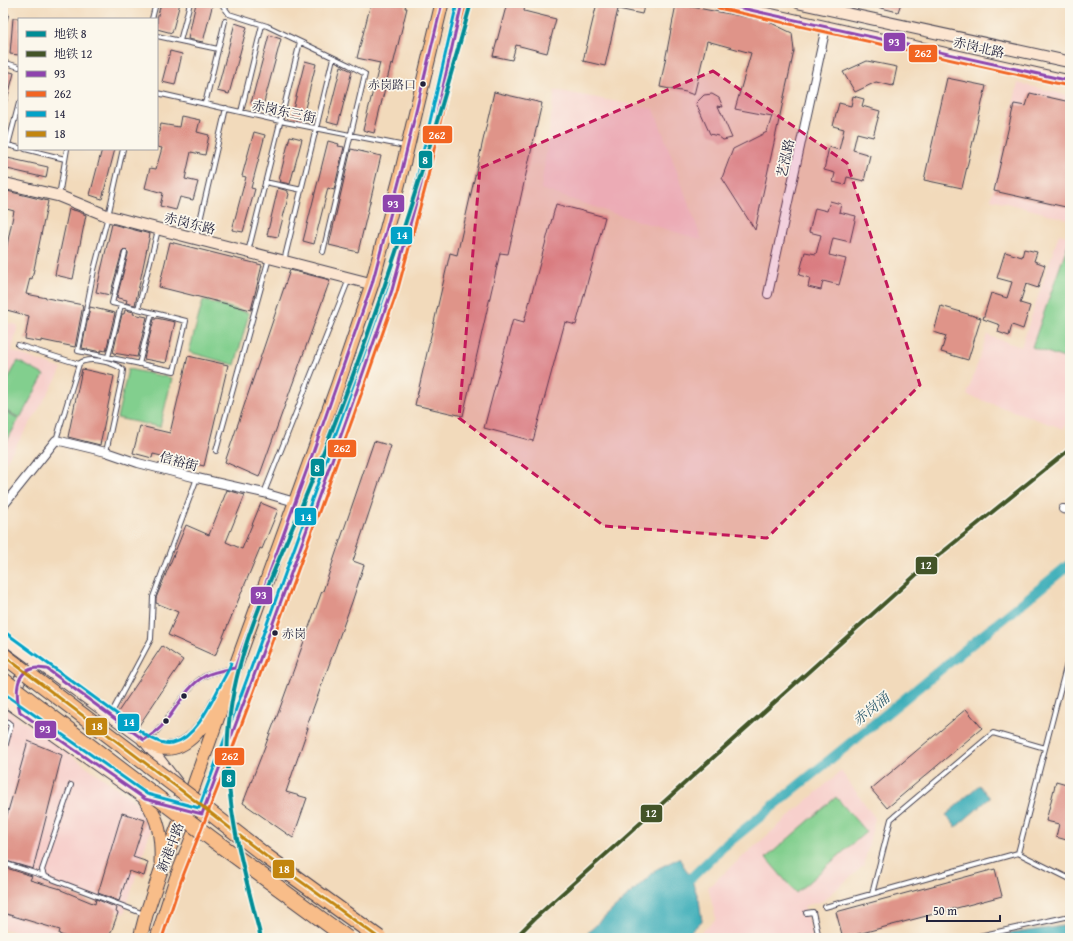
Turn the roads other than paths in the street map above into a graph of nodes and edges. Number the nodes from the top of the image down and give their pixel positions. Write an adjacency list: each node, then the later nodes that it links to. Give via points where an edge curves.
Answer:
1 (156, 3): 9 (lane)
2 (190, 3): 15 (lane)
3 (222, 3): 12 (lane, via 229,14)
4 (442, 3): 31 (main road, 新港中路)
5 (462, 3): 51 (main road, 新港中路, via 421,184)
6 (719, 3): 13 (street, 赤岗北路)
7 (799, 3): 20 (street, 赤岗北路)
8 (6, 15): 11 (lane)
9 (152, 18)
10 (225, 21): 17 (lane)
11 (3, 25)
12 (262, 25): 16 (lane); 27 (lane)
13 (826, 27): 22 (street, 赤岗北路); 52 (street, 艺泓路)
14 (158, 36): 15 (lane)
15 (180, 41): 17 (lane)
16 (300, 42): 18 (lane); 28 (lane)
17 (218, 49): 24 (lane)
18 (334, 58): 29 (lane); 30 (lane, via 365,74)
19 (3, 62): 21 (lane)
20 (1070, 62)
21 (18, 67)
22 (1070, 81)
23 (158, 93): 24 (lane, 赤岗东三街)
24 (205, 104): 26 (lane, 赤岗东三街)
25 (18, 107): 32 (lane, via 8,145)
26 (226, 108): 27 (lane, 赤岗东三街); 43 (lane)
27 (242, 112): 28 (lane, 赤岗东三街)
28 (280, 120): 29 (lane, 赤岗东三街); 37 (lane)
29 (316, 128): 30 (lane, 赤岗东三街); 39 (lane)
30 (351, 135): 31 (lane, 赤岗东三街); 45 (lane)
31 (408, 147): 50 (main road, 新港中路)
32 (18, 148)
33 (28, 150): 36 (lane)
34 (67, 150): 36 (lane)
35 (123, 150): 41 (lane)
36 (65, 159): 40 (lane)
37 (265, 182): 39 (lane); 44 (lane)
38 (3, 183): 40 (street, 赤岗东路)
39 (302, 190): 48 (lane)
40 (59, 196): 41 (street, 赤岗东路)
41 (108, 216): 42 (street, 赤岗东路); 59 (lane, via 78,351)
42 (158, 229): 43 (street, 赤岗东路); 54 (lane)
43 (196, 239): 44 (street, 赤岗东路)
44 (248, 252): 47 (street, 赤岗东路)
45 (323, 252)
46 (125, 254): 53 (lane, via 112,303)
47 (270, 258): 48 (street, 赤岗东路); 63 (lane)
48 (284, 261): 49 (street, 赤岗东路)
49 (349, 278): 50 (street, 赤岗东路); 66 (lane)
50 (372, 284): 51 (main road); 56 (main road, 新港中路)
51 (392, 290): 57 (main road, 新港中路)
52 (768, 294)
53 (121, 305): 54 (lane); 59 (lane)
54 (138, 309): 55 (lane)
55 (152, 313): 61 (lane); 61 (lane, via 186,321 174,371)
56 (360, 319): 57 (main road); 67 (main road, 新港中路)
57 (380, 326): 82 (main road, 新港中路)
58 (18, 345): 60 (lane)
59 (108, 357): 61 (lane)
60 (79, 364): 62 (lane); 64 (lane, via 93,360 123,370)
61 (139, 364)
62 (56, 440): 64 (street, 信裕街); 68 (street)
63 (216, 451)
64 (106, 452): 65 (street, 信裕街)
65 (196, 478): 66 (street, 信裕街); 77 (lane, via 153,597 151,639)
66 (264, 493): 67 (street, 信裕街)
67 (295, 502): 72 (main road, 新港中路)
68 (3, 506)
69 (3, 637): 73 (street)
70 (1070, 652): 81 (lane)
71 (3, 656): 86 (highway, bridge)
72 (235, 668): 79 (lane, via 215,672 200,679 160,728); 79 (main road, via 204,723 185,743 177,747 160,748); 80 (main road, 新港中路)
73 (47, 669): 76 (street, via 32,669 19,679 17,692); 77 (street)
74 (3, 680): 86 (highway, bridge)
75 (3, 699): 76 (street)
76 (20, 712): 85 (street)
77 (110, 715): 79 (street)
78 (3, 718): 83 (lane, via 11,725)
79 (144, 740): 86 (street)
80 (208, 745): 82 (main road); 86 (main road, 新港中路)
81 (1045, 748): 87 (lane); 93 (lane, via 992,733 891,819)
82 (226, 752): 86 (main road, 新港中路)
83 (3, 754)
84 (71, 785): 90 (lane, via 42,870)
85 (145, 799): 86 (street); 89 (main road, via 161,836)
86 (193, 809): 89 (main road, 新港中路); 91 (main road, 新港中路); 100 (highway, bridge); 101 (highway, bridge, via 267,857)
87 (1018, 853): 92 (lane); 93 (lane)
88 (3, 863): 90 (lane)
89 (160, 873): 91 (main road); 96 (main road, 新港中路)
90 (44, 876): 96 (lane)
91 (176, 879): 99 (main road, 新港中路)
92 (1070, 879)
93 (872, 894): 94 (lane)
94 (825, 907)
95 (806, 913): 102 (lane, via 813,912)
96 (146, 914): 98 (main road, 新港中路)
97 (1070, 916): 103 (lane)
98 (140, 938)
99 (157, 938)
100 (348, 938)
101 (378, 938)
102 (819, 938)
103 (970, 938)

